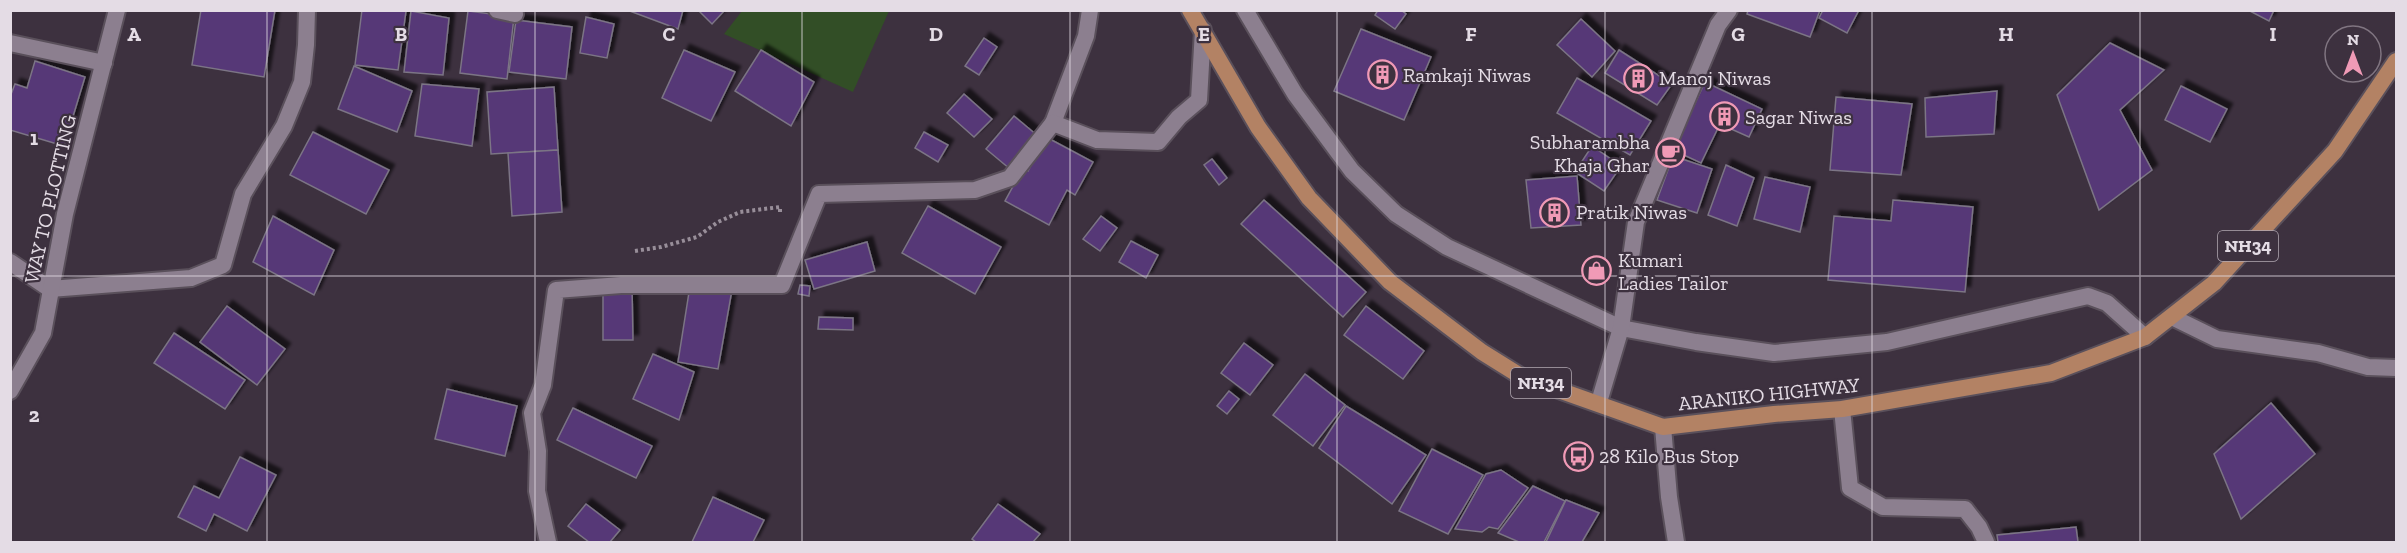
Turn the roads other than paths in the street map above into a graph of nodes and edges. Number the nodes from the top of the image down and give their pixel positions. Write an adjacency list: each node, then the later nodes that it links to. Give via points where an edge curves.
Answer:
1 (117, 10): 12 (street, WAY TO PLOTTING)
2 (307, 10): 15 (street, via 302,82 284,126 243,194 223,266 191,278)
3 (497, 10): 8 (street)
4 (1090, 10): 13 (street, via 1086,36)
5 (1190, 10): 9 (highway, ARANIKO HIGHWAY / NH34)
6 (1245, 10): 17 (street, via 1296,94 1352,171 1396,214 1447,247)
7 (1729, 10): 17 (street, via 1718,25 1636,222)
8 (514, 14)
9 (1203, 30): 13 (street, via 1198,100 1158,142 1097,140); 21 (highway, ARANIKO HIGHWAY / NH34, via 1258,127 1309,198 1390,282 1482,352 1522,377)
10 (10, 43): 12 (street)
11 (2397, 61): 16 (highway, ARANIKO HIGHWAY / NH34, via 2335,151 2214,283)
12 (104, 63): 15 (street, WAY TO PLOTTING, via 65,214)
13 (1053, 123): 24 (street, via 1010,178 975,190 819,194 782,285 621,285 556,290 543,385 532,413 538,451 537,491)
14 (10, 262): 15 (street)
15 (51, 289): 20 (street, WAY TO PLOTTING, via 42,333)
16 (2172, 317): 18 (highway, ARANIKO HIGHWAY / NH34); 19 (street, via 2217,339 2318,352 2368,367)
17 (1621, 328): 18 (street, via 1774,352 1887,342 2088,296 2107,303); 21 (street)
18 (2145, 337): 22 (highway, ARANIKO HIGHWAY / NH34, via 2051,373)
19 (2397, 368)
20 (10, 391)
21 (1599, 402): 23 (highway, ARANIKO HIGHWAY / NH34)
22 (1842, 410): 23 (highway, ARANIKO HIGHWAY / NH34); 26 (street, via 1850,488 1883,507 1965,509)
23 (1663, 427): 25 (street)
24 (548, 543)
25 (1676, 543)
26 (1986, 543)

